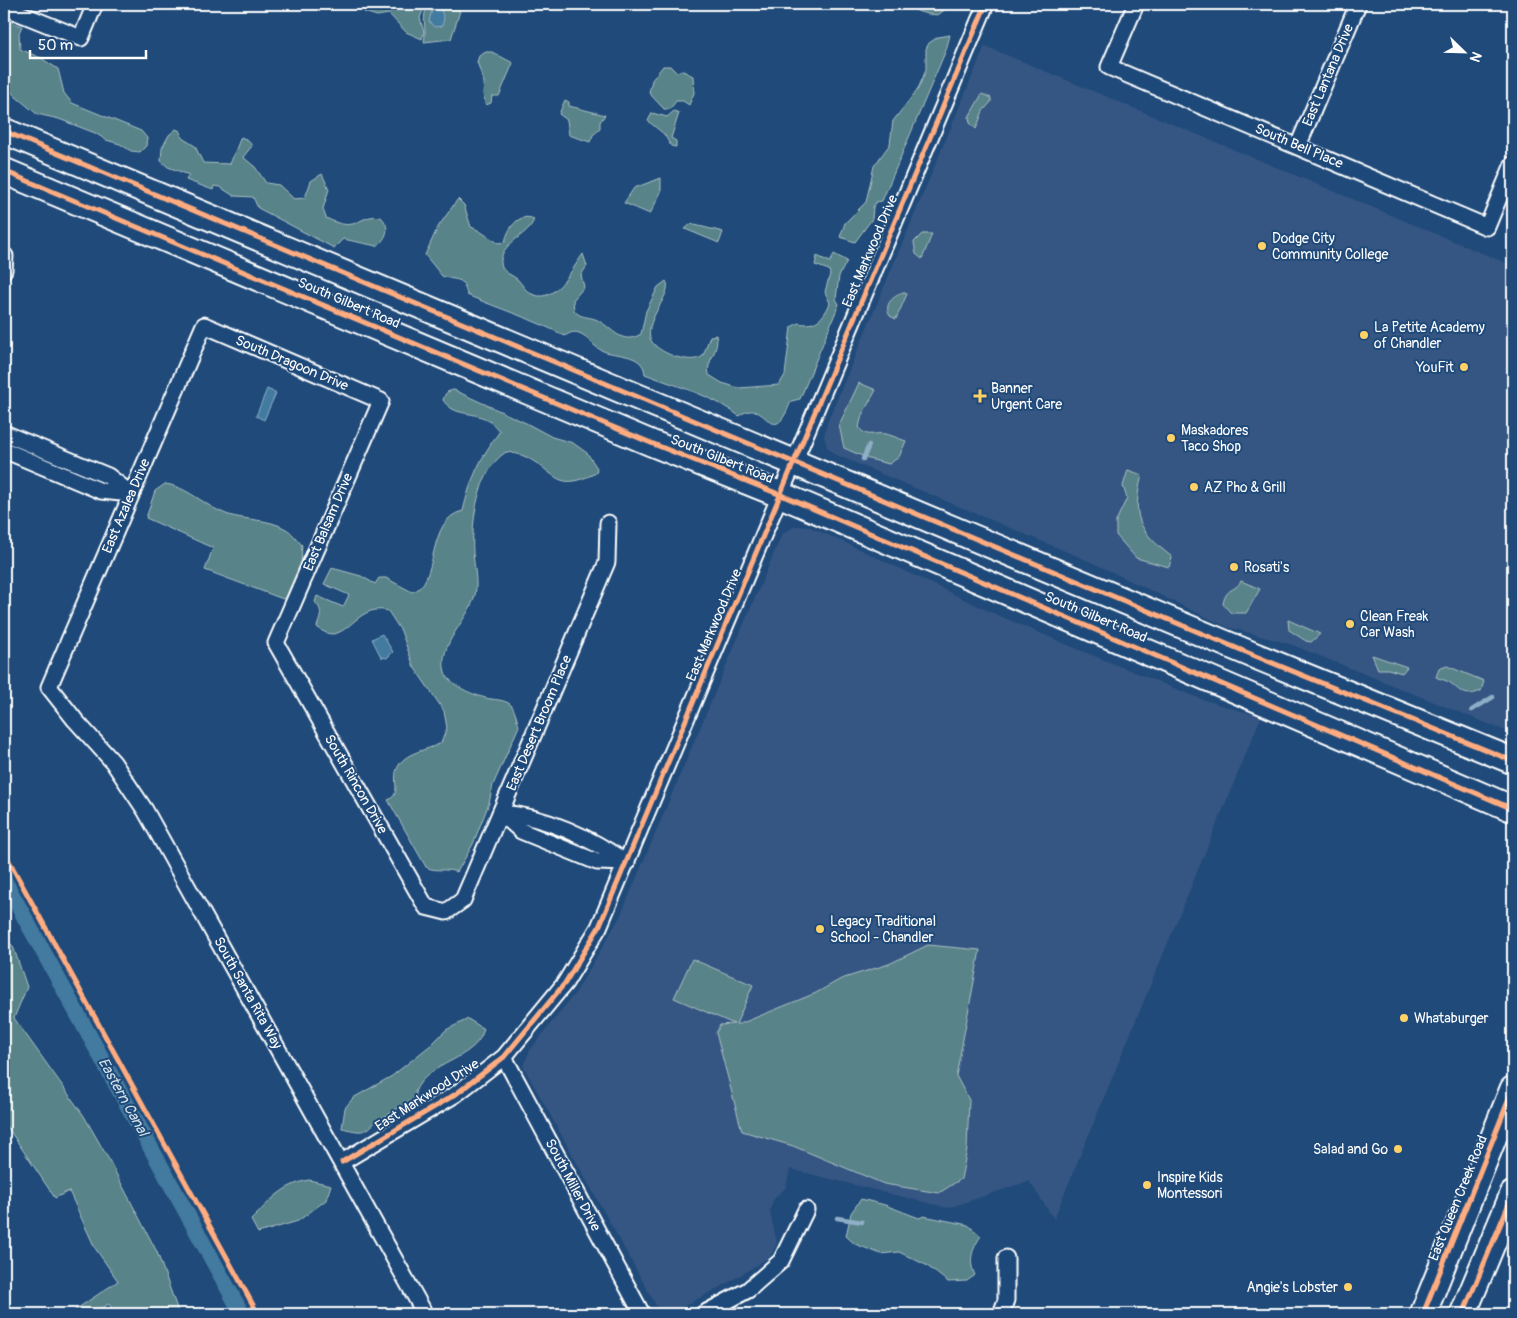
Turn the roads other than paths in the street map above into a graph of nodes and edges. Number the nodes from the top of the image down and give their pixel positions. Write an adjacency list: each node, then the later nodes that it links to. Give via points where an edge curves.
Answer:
1 (95, 4): 5 (street, via 81,38)
2 (986, 4): 14 (street, East Markwood Drive)
3 (1136, 4): 7 (street, South Bell Place, via 1109,67)
4 (1358, 4): 7 (street, East Lantana Drive)
5 (4, 7)
6 (4, 132): 14 (main road, South Gilbert Road)
7 (1298, 146): 8 (street, South Bell Place, via 1487,227)
8 (1513, 164)
9 (4, 171): 16 (main road, South Gilbert Road)
10 (204, 325): 11 (street, South Dragoon Drive); 15 (street, East Azalea Drive)
11 (381, 401): 18 (street, East Balsam Drive)
12 (4, 433): 15 (street, via 108,476)
13 (4, 450): 15 (street, via 101,491)
14 (794, 464): 16 (street, East Markwood Drive); 20 (main road, South Gilbert Road)
15 (131, 494): 19 (street, East Azalea Drive)
16 (781, 495): 21 (main road, South Gilbert Road); 23 (street, East Markwood Drive)
17 (608, 523): 22 (street, East Desert Broom Place, via 608,562)
18 (276, 643): 24 (street, South Rincon Drive, via 426,907)
19 (49, 687): 27 (street, South Santa Rita Way, via 113,762 145,810)
20 (1513, 761)
21 (1513, 809)
22 (500, 813): 23 (street, via 526,815 602,846); 24 (street, East Desert Broom Place, via 463,900)
23 (627, 863): 25 (street, East Markwood Drive, via 599,927 565,983)
24 (446, 912)
25 (504, 1057): 27 (street, East Markwood Drive, via 456,1094); 32 (street, South Miller Drive)
26 (1513, 1089): 35 (main road, East Queen Creek Road)
27 (342, 1162): 31 (street, South Santa Rita Way)
28 (1513, 1194): 36 (main road)
29 (806, 1210): 33 (street, via 781,1261 748,1290)
30 (1006, 1258): 34 (street, via 1006,1300)
31 (425, 1314)
32 (642, 1314)
33 (703, 1314)
34 (1001, 1314)
35 (1423, 1314)
36 (1463, 1314)

